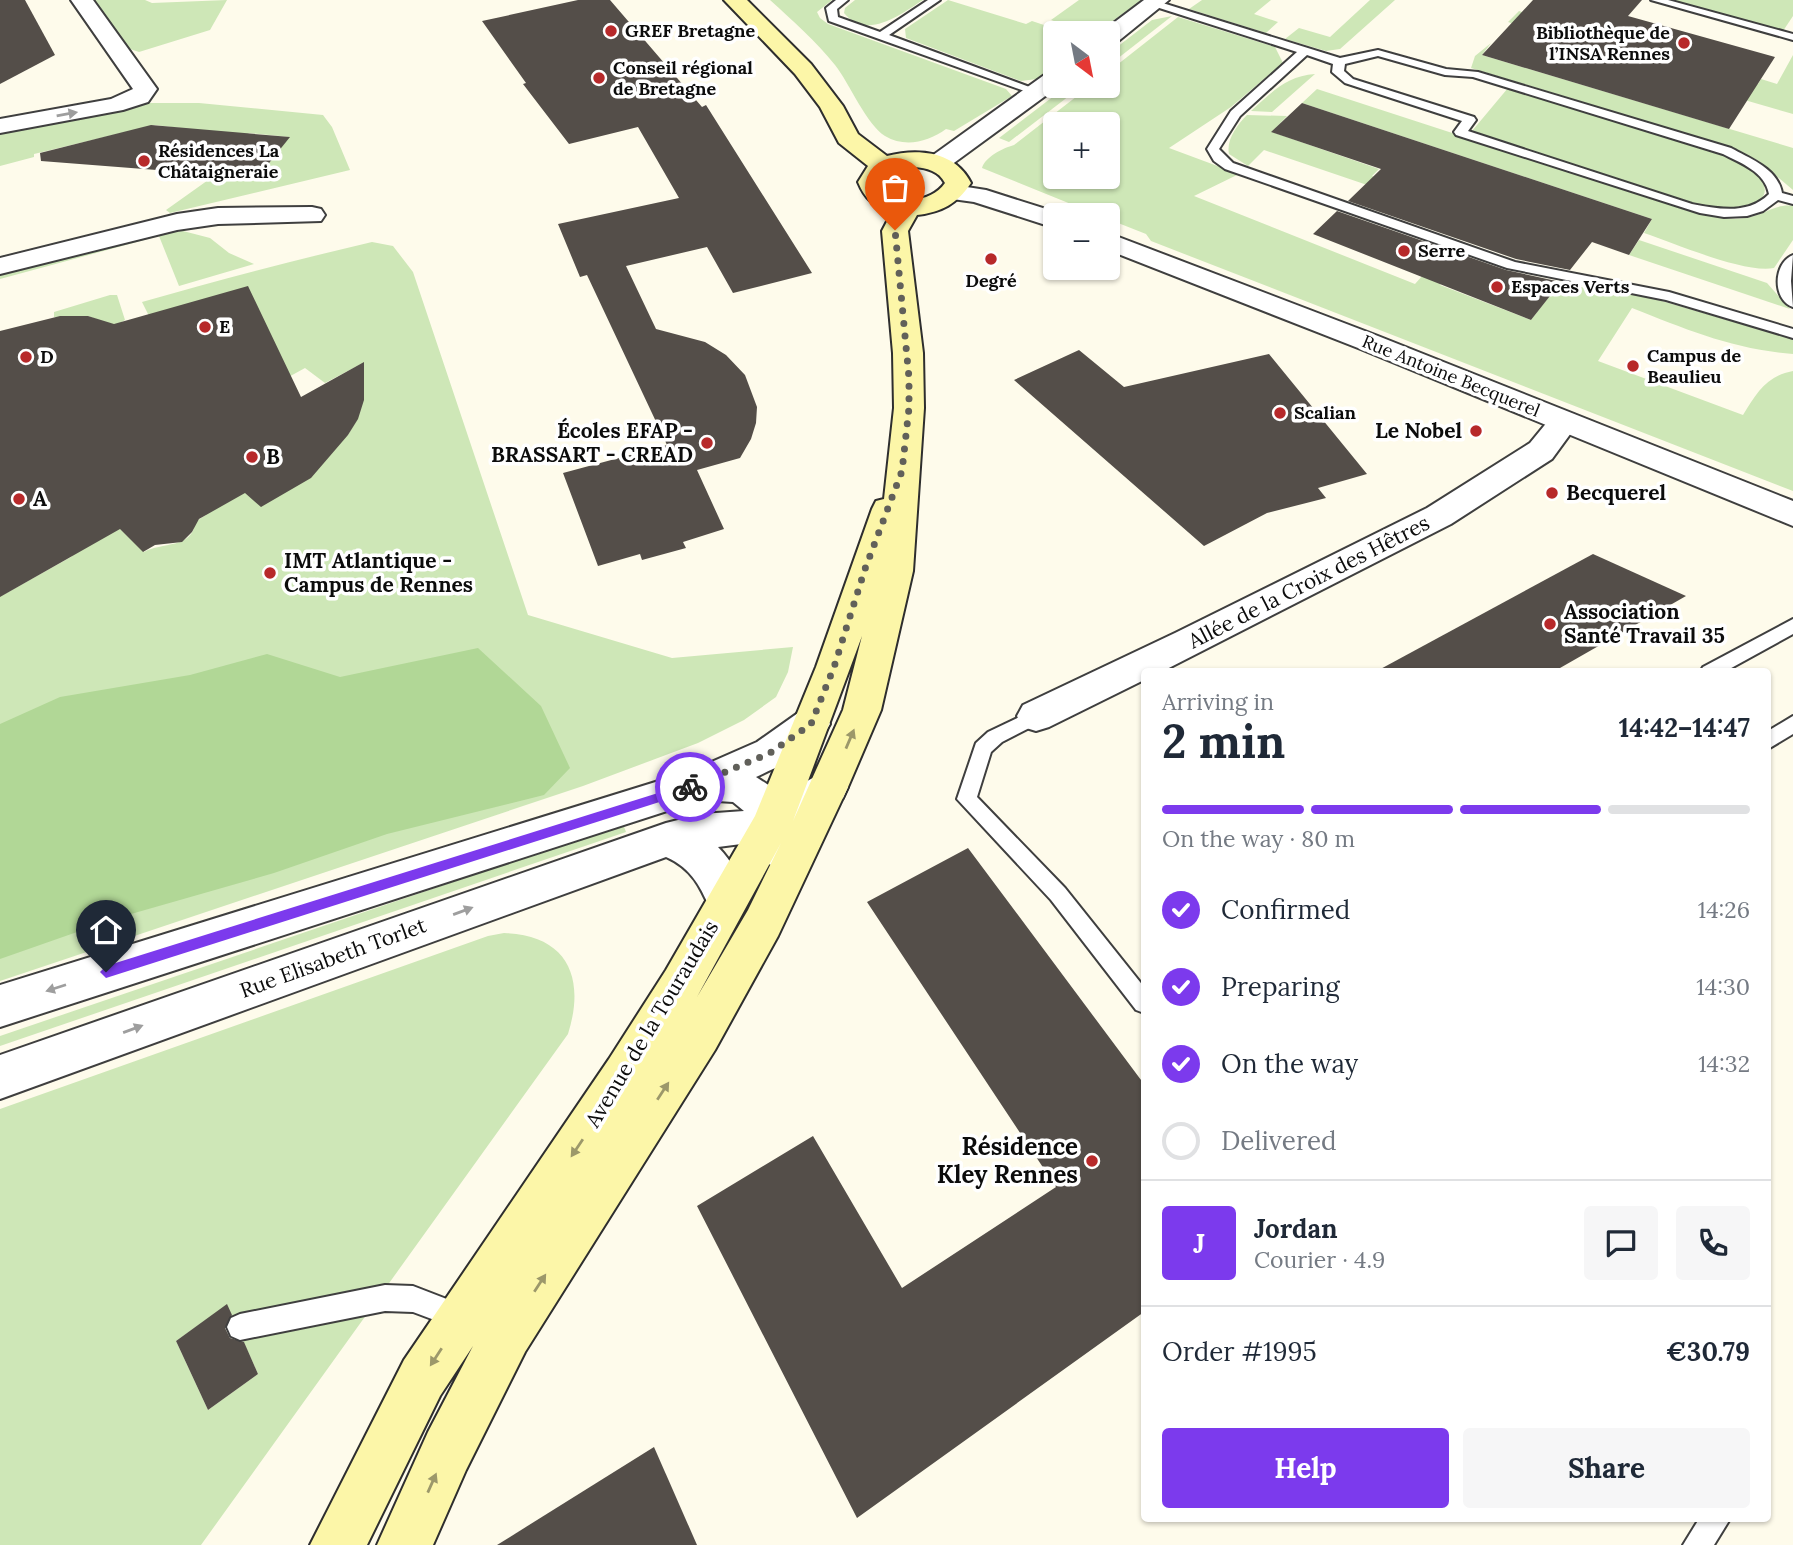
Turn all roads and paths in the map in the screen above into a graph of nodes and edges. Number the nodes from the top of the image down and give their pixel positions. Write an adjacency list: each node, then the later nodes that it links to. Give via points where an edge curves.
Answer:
1 (82, 0): 14 (street, one-way to 1, via 115,106 140,97 145,89)
2 (735, 0): 16 (main road, via 803,69 848,138)
3 (843, 0): 8 (lane, via 831,8 834,19)
4 (935, 0): 8 (lane)
5 (1656, 0): 9 (lane)
6 (1156, 2): 7 (street); 10 (lane)
7 (1120, 29)
8 (881, 36): 12 (lane)
9 (1793, 37)
10 (1305, 51): 11 (lane); 27 (lane, via 1235,114 1213,149 1218,158 1229,166 1512,265 1669,296)
11 (1339, 62): 18 (lane, via 1378,53 1445,72 1474,74 1704,143 1759,168 1774,184); 18 (lane, via 1338,72 1349,81 1470,120 1460,132 1689,206 1745,212 1769,203)
12 (1043, 84)
13 (1043, 87): 15 (street)
14 (0, 126)
15 (938, 163): 16 (main road, via 914,159); 17 (main road, via 955,175)
16 (884, 166): 20 (main road, via 873,177 872,188 886,202)
17 (954, 193): 20 (main road, via 933,205); 22 (street, via 977,195)
18 (1776, 195): 19 (lane)
19 (1793, 200)
20 (908, 207): 29 (main road, Avenue de la Touraudais, via 895,230 909,378)
21 (312, 215): 25 (street, via 218,216 177,222)
22 (1043, 216)
23 (1120, 246): 28 (street, Rue Antoine Becquerel)
24 (1793, 258): 26 (lane, via 1782,280)
25 (0, 266)
26 (1793, 303)
27 (1793, 334)
28 (1564, 422): 30 (street, Rue Antoine Becquerel); 33 (street, Allée de la Croix des Hêtres, via 1541,451 1438,516)
29 (902, 471): 34 (main road, Avenue de la Touraudais); 38 (main road, Avenue de la Touraudais, one-way to 29, via 862,710 896,571)
30 (1793, 514)
31 (1793, 626): 32 (lane)
32 (1716, 668)
33 (1036, 716): 43 (lane, via 983,748 967,799 1058,894)
34 (811, 724): 37 (street, via 770,753); 39 (main road, Avenue de la Touraudais)
35 (1793, 724): 36 (lane)
36 (1771, 739)
37 (701, 784): 39 (street, via 745,788 763,803); 44 (street, one-way to 44)
38 (829, 786): 39 (street, Rue Elisabeth Torlet); 42 (main road, Avenue de la Touraudais)
39 (772, 823): 40 (street, Rue Elisabeth Torlet, via 686,833); 41 (main road, Avenue de la Touraudais); 42 (street, via 777,839 774,865 726,959)
40 (666, 840): 41 (street, via 685,845 709,863 722,880); 45 (street, Rue Elisabeth Torlet, one-way to 40)
41 (727, 900): 46 (main road, Avenue de la Touraudais, one-way to 46, via 625,1075)
42 (723, 994): 50 (main road, Avenue de la Touraudais, one-way to 42, via 507,1334)
43 (1141, 999)
44 (0, 1006)
45 (0, 1077)
46 (461, 1317): 47 (lane, via 413,1299 385,1298); 49 (main road, Avenue de la Touraudais, one-way to 49, via 422,1378)
47 (240, 1327)
48 (1714, 1522): 51 (lane)
49 (338, 1545)
50 (405, 1545)
51 (1697, 1545)

